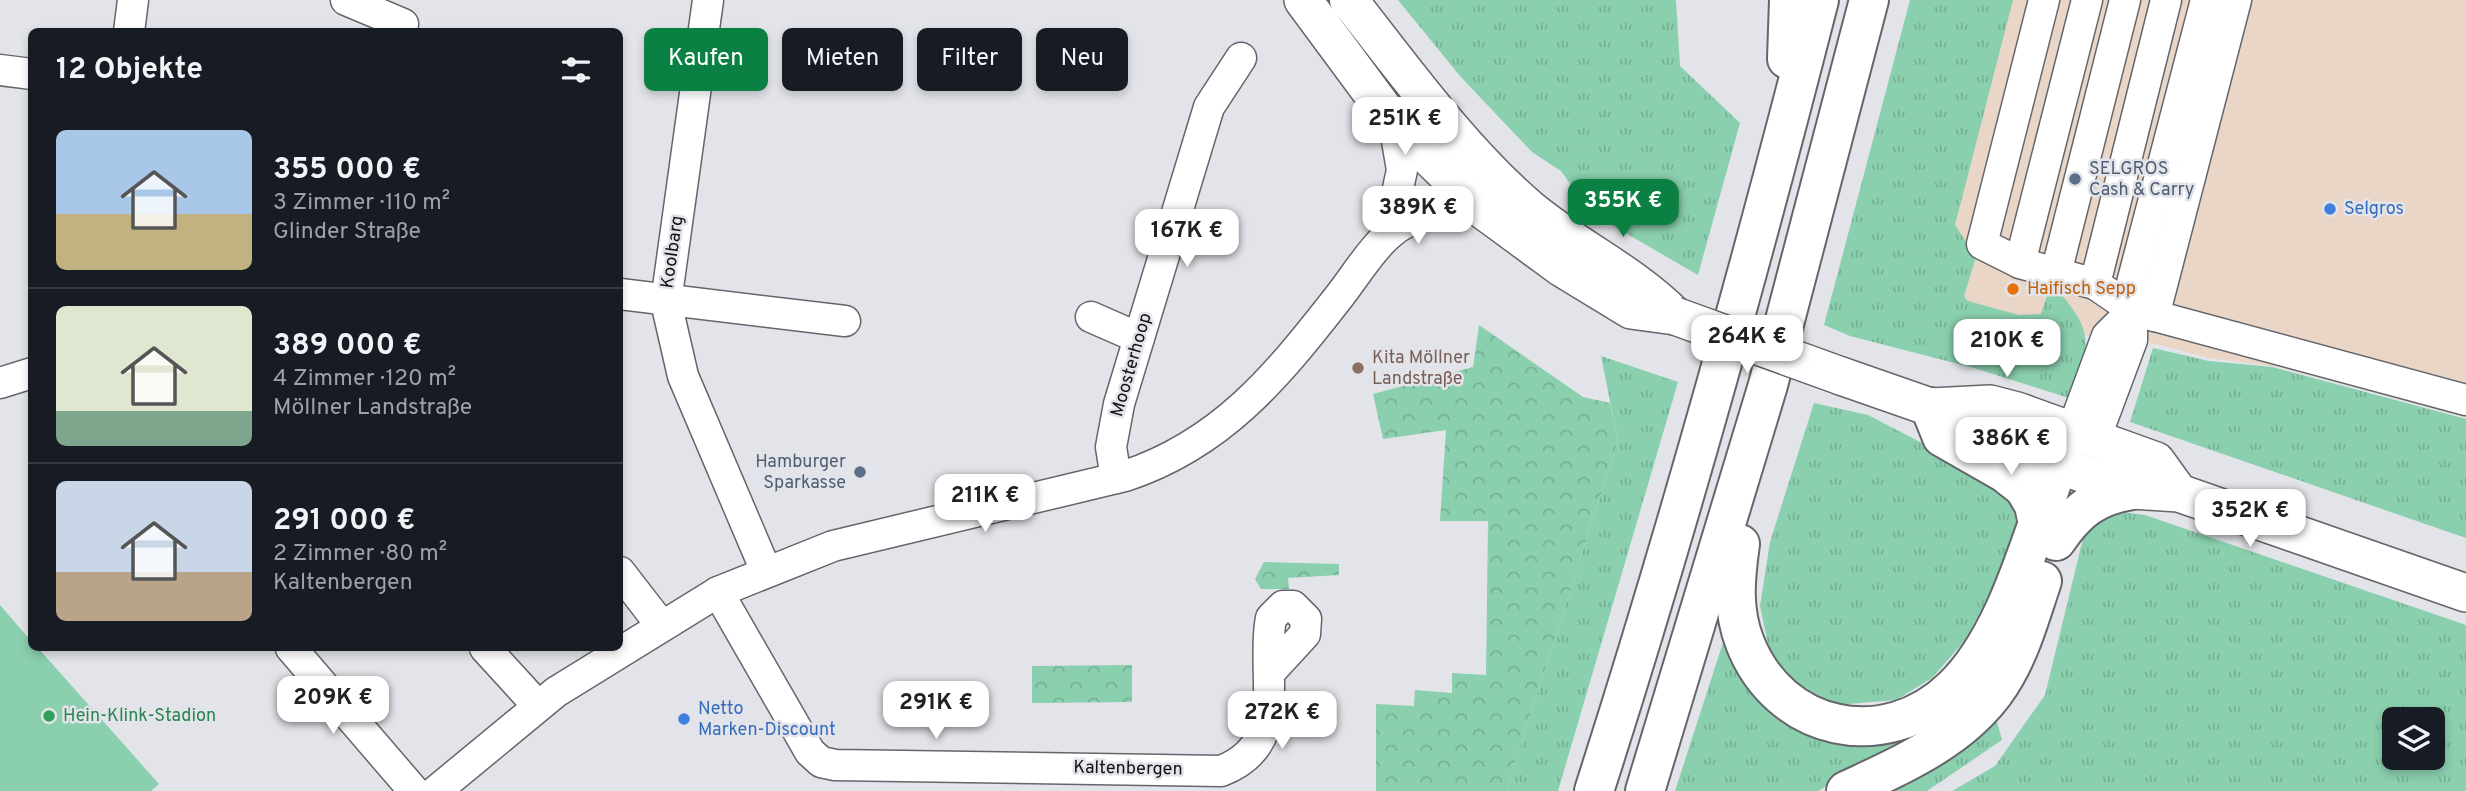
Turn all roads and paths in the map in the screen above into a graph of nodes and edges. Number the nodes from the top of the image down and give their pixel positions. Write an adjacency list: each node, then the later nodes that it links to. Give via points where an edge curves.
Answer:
1 (133, 0): 16 (street)
2 (346, 0): 15 (street)
3 (708, 0): 31 (street, Koolbarg)
4 (1303, 0): 20 (main road)
5 (1789, 0): 21 (highway)
6 (1819, 0): 21 (highway)
7 (1869, 0): 41 (highway)
8 (2044, 0): 27 (street, via 1982,244)
9 (2087, 0): 27 (street)
10 (2125, 0): 28 (street)
11 (2166, 0): 29 (street)
12 (2206, 0): 32 (street, via 2132,283)
13 (2236, 0): 32 (street)
14 (1349, 1): 22 (main road)
15 (402, 24)
16 (130, 28)
17 (1241, 58): 36 (street, Moosterhoop, via 1209,107)
18 (0, 70): 19 (street)
19 (28, 74)
20 (1394, 123): 22 (main road); 23 (street, via 1402,170)
21 (1784, 134): 64 (highway, via 1656,600)
22 (1454, 157): 23 (street); 24 (main road); 25 (street); 33 (main road, via 1646,287)
23 (1397, 194): 26 (street)
24 (1483, 210): 25 (street); 33 (main road, via 1562,268 1631,310)
25 (1421, 214): 26 (street)
26 (1388, 234): 43 (street, via 1248,405 1159,465)
27 (2020, 263): 28 (street)
28 (2056, 273): 29 (street)
29 (2095, 284): 32 (street)
30 (623, 295): 31 (street)
31 (666, 302): 35 (street); 47 (street, Koolbarg, via 683,376)
32 (2143, 313): 39 (street); 42 (street)
33 (1675, 316): 40 (main road, bridge)
34 (1091, 317): 36 (street)
35 (845, 321)
36 (1139, 338): 43 (street, Moosterhoop, via 1111,447)
37 (28, 374): 38 (street)
38 (0, 383)
39 (2466, 400)
40 (1930, 407): 42 (main road, via 1982,436); 46 (highway, via 1942,438 2024,488)
41 (1755, 428): 46 (highway, via 1734,593 1737,612 1745,643 1772,688 1818,720 1855,726 1896,721 1932,705 1953,688 1996,629); 65 (highway)
42 (2077, 452): 44 (main road); 45 (main road, via 2157,461); 46 (highway)
43 (1116, 478): 47 (street, via 832,546)
44 (2132, 490): 45 (main road); 46 (highway, via 2090,502)
45 (2179, 493): 50 (main road)
46 (2046, 531): 66 (highway, via 2015,657 1983,706 1939,743)
47 (766, 571): 49 (street)
48 (623, 576): 51 (street)
49 (718, 592): 51 (street); 59 (street, Kaltenbergen, via 810,752)
50 (2466, 593)
51 (661, 625): 52 (street)
52 (623, 650)
53 (294, 651): 62 (street)
54 (488, 651): 58 (street)
55 (501, 651): 58 (street)
56 (621, 651): 58 (street)
57 (1270, 672): 61 (street, Kaltenbergen, via 1268,715 1259,740)
58 (542, 703): 63 (street)
59 (857, 779): 60 (street, Kaltenbergen)
60 (1033, 779): 61 (street, Kaltenbergen)
61 (1229, 781)
62 (414, 791)
63 (436, 791)
64 (1594, 791)
65 (1646, 791)
66 (1846, 791)

